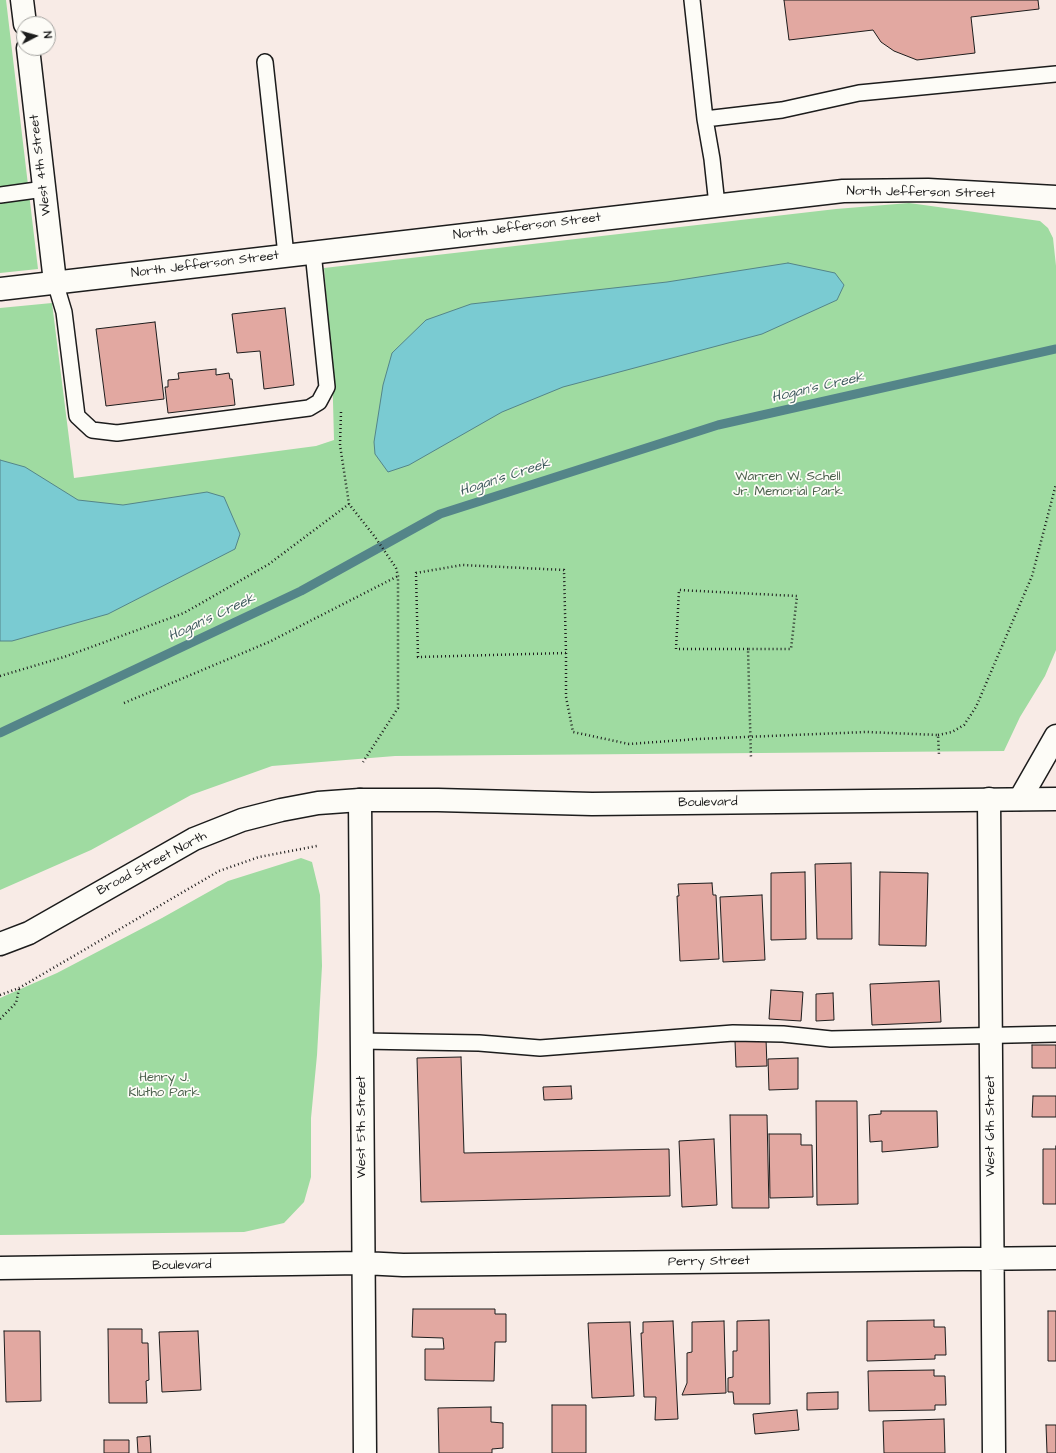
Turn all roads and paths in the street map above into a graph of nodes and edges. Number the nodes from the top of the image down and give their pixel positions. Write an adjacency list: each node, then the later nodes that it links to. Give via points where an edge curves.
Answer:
1 (22, 0): 3 (street)
2 (692, 0): 7 (lane)
3 (24, 16)
4 (29, 56): 8 (street, West 4th Street)
5 (265, 62): 13 (lane)
6 (1056, 74): 7 (lane, via 859,93 782,110)
7 (705, 119): 11 (lane)
8 (44, 189): 9 (lane); 14 (street, West 4th Street)
9 (0, 195)
10 (1056, 196): 11 (street, North Jefferson Street, via 928,190 843,191)
11 (718, 205): 12 (street, North Jefferson Street)
12 (313, 252): 13 (street, North Jefferson Street); 14 (lane, via 327,387 320,402 309,408 117,434 92,430 77,416 64,312)
13 (286, 255): 14 (street, North Jefferson Street)
14 (55, 282): 15 (street, North Jefferson Street)
15 (0, 289)
16 (341, 408): 18 (path, via 340,445)
17 (1056, 484): 24 (path, via 1032,576 976,707 964,725 952,732)
18 (349, 504): 19 (path, via 375,537 396,568); 22 (path, via 269,564 184,613 64,657)
19 (398, 576): 23 (path, via 269,642); 29 (path, via 398,708)
20 (748, 649): 20 (path, via 791,649 796,596 679,590 676,650); 26 (path)
21 (566, 653): 21 (path, via 418,657 416,573 462,565 564,570); 26 (path, via 566,697 573,732 629,744)
22 (0, 676)
23 (124, 703)
24 (938, 735): 26 (path, via 866,732); 27 (path)
25 (1056, 736): 31 (street)
26 (750, 737): 28 (path)
27 (939, 755)
28 (751, 759)
29 (364, 762)
30 (989, 799): 31 (street, Boulevard); 33 (street, Boulevard, via 592,804); 39 (street, West 6th Street)
31 (1020, 799): 32 (street, Boulevard)
32 (1056, 799)
33 (360, 800): 35 (street, Broad Street North, via 318,803 281,810 242,820 194,839 29,933); 41 (street, West 5th Street)
34 (317, 846): 36 (path, via 259,857 219,872)
35 (0, 944)
36 (19, 988): 37 (path); 38 (path, via 16,1003)
37 (0, 995)
38 (0, 1019)
39 (991, 1034): 40 (lane); 41 (lane, via 831,1039 783,1034 733,1033 540,1048 471,1043); 43 (street, West 6th Street)
40 (1056, 1034)
41 (362, 1041): 44 (street, West 5th Street)
42 (1056, 1258): 43 (street, Perry Street)
43 (991, 1259): 44 (street, Perry Street, via 411,1265); 47 (street, West 6th Street)
44 (363, 1263): 45 (street, Boulevard); 46 (street, West 5th Street)
45 (0, 1268)
46 (365, 1453)
47 (994, 1453)

